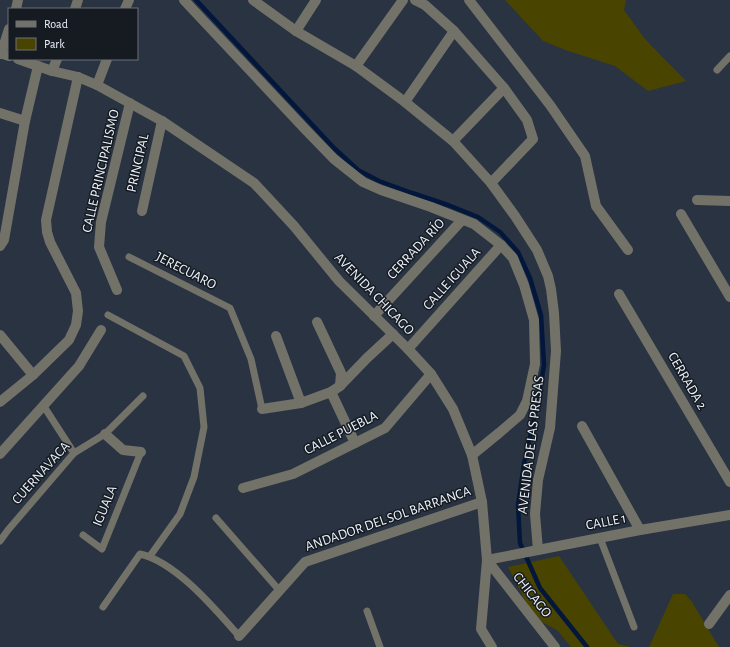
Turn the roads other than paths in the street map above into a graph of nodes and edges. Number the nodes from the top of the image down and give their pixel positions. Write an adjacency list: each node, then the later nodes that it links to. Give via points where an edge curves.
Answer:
1 (184, 0): 33 (street, via 334,159 363,182)
2 (253, 0): 7 (street, AVENIDA DE LAS PRESAS)
3 (316, 0): 7 (street)
4 (403, 0): 16 (street)
5 (416, 0): 8 (street)
6 (469, 0): 36 (street, via 550,105 585,156 596,206)
7 (296, 31): 16 (street, AVENIDA DE LAS PRESAS)
8 (454, 31): 21 (street); 22 (street)
9 (8, 33): 10 (street)
10 (3, 54)
11 (730, 56): 17 (lane)
12 (21, 60): 15 (street, AVENIDA CHICAGO)
13 (57, 60): 18 (street)
14 (107, 60): 20 (street)
15 (38, 66): 18 (street, AVENIDA CHICAGO); 25 (street)
16 (356, 66): 22 (street, AVENIDA DE LAS PRESAS)
17 (717, 70)
18 (52, 71): 19 (street, AVENIDA CHICAGO)
19 (78, 77): 20 (street, AVENIDA CHICAGO); 50 (street, via 46,220 50,242 76,293 76,325 69,340)
20 (97, 85): 23 (street, AVENIDA CHICAGO)
21 (504, 88): 27 (street); 28 (street, via 527,120 533,140)
22 (405, 102): 27 (street, AVENIDA DE LAS PRESAS)
23 (130, 103): 26 (street, AVENIDA CHICAGO); 38 (street, CALLE PRINCIPALISMO, via 101,222 99,247)
24 (0, 113): 25 (street)
25 (25, 121): 34 (street)
26 (162, 121): 31 (street, PRINCIPAL); 42 (street, AVENIDA CHICAGO, via 254,183 294,226 339,281)
27 (453, 141): 28 (street, AVENIDA DE LAS PRESAS)
28 (490, 183): 74 (street, AVENIDA DE LAS PRESAS, via 537,250 548,276 554,313 556,351 550,428 538,480 535,514)
29 (697, 200): 30 (street)
30 (730, 202)
31 (142, 211)
32 (681, 214): 40 (street)
33 (462, 220): 35 (street, via 474,224); 42 (street, CERRADA RÍO)
34 (2, 240)
35 (501, 245): 48 (street, CALLE IGUALA); 64 (street, via 513,258 534,320 535,364 527,401 520,415)
36 (628, 250)
37 (129, 257): 57 (lane, JERECUARO, via 230,308 251,359)
38 (117, 290)
39 (620, 294): 65 (street, CERRADA 2)
40 (730, 297)
41 (108, 315): 75 (lane, via 184,356 200,388 204,427 194,477 180,514)
42 (374, 316): 45 (street, AVENIDA CHICAGO)
43 (317, 322): 51 (street, via 342,373)
44 (101, 330): 56 (street, via 79,366)
45 (393, 334): 48 (street, AVENIDA CHICAGO); 51 (street)
46 (0, 335): 50 (street)
47 (276, 336): 55 (street)
48 (408, 349): 49 (street, AVENIDA CHICAGO)
49 (431, 374): 60 (street, CALLE PUEBLA, via 386,428); 64 (street, AVENIDA CHICAGO, via 453,409)
50 (33, 375): 54 (street)
51 (340, 386): 52 (street)
52 (331, 392): 55 (street); 60 (street)
53 (143, 396): 59 (lane, CUERNAVACA)
54 (0, 402)
55 (301, 403): 57 (street)
56 (43, 406): 62 (lane); 63 (street)
57 (262, 409)
58 (582, 426): 70 (street)
59 (105, 434): 61 (street, via 123,450); 62 (lane, CUERNAVACA)
60 (355, 443): 66 (street, CALLE PUEBLA, via 293,474)
61 (141, 452): 71 (lane, IGUALA, via 102,549)
62 (74, 453): 73 (lane, CUERNAVACA)
63 (0, 454)
64 (472, 455): 67 (street, AVENIDA CHICAGO)
65 (730, 482)
66 (243, 488)
67 (482, 502): 76 (street, AVENIDA CHICAGO); 77 (street, ANDADOR DEL SOL BARRANCA, via 305,562)
68 (730, 515): 70 (street, CALLE 1)
69 (216, 518): 77 (lane)
70 (640, 530): 72 (street, CALLE 1)
71 (83, 535)
72 (600, 538): 74 (street, CALLE 1); 82 (lane)
73 (0, 542)
74 (537, 550): 76 (street, CALLE 1)
75 (150, 556): 79 (lane, via 140,554); 83 (lane, via 200,592)
76 (487, 560): 85 (street, AVENIDA CHICAGO, via 481,629); 86 (street, CHICAGO)
77 (279, 590): 83 (street, ANDADOR DEL SOL BARRANCA)
78 (730, 595): 81 (street)
79 (103, 607)
80 (367, 612): 84 (lane)
81 (709, 624)
82 (634, 627)
83 (239, 636)
84 (380, 647)
85 (492, 647)
86 (555, 647)

